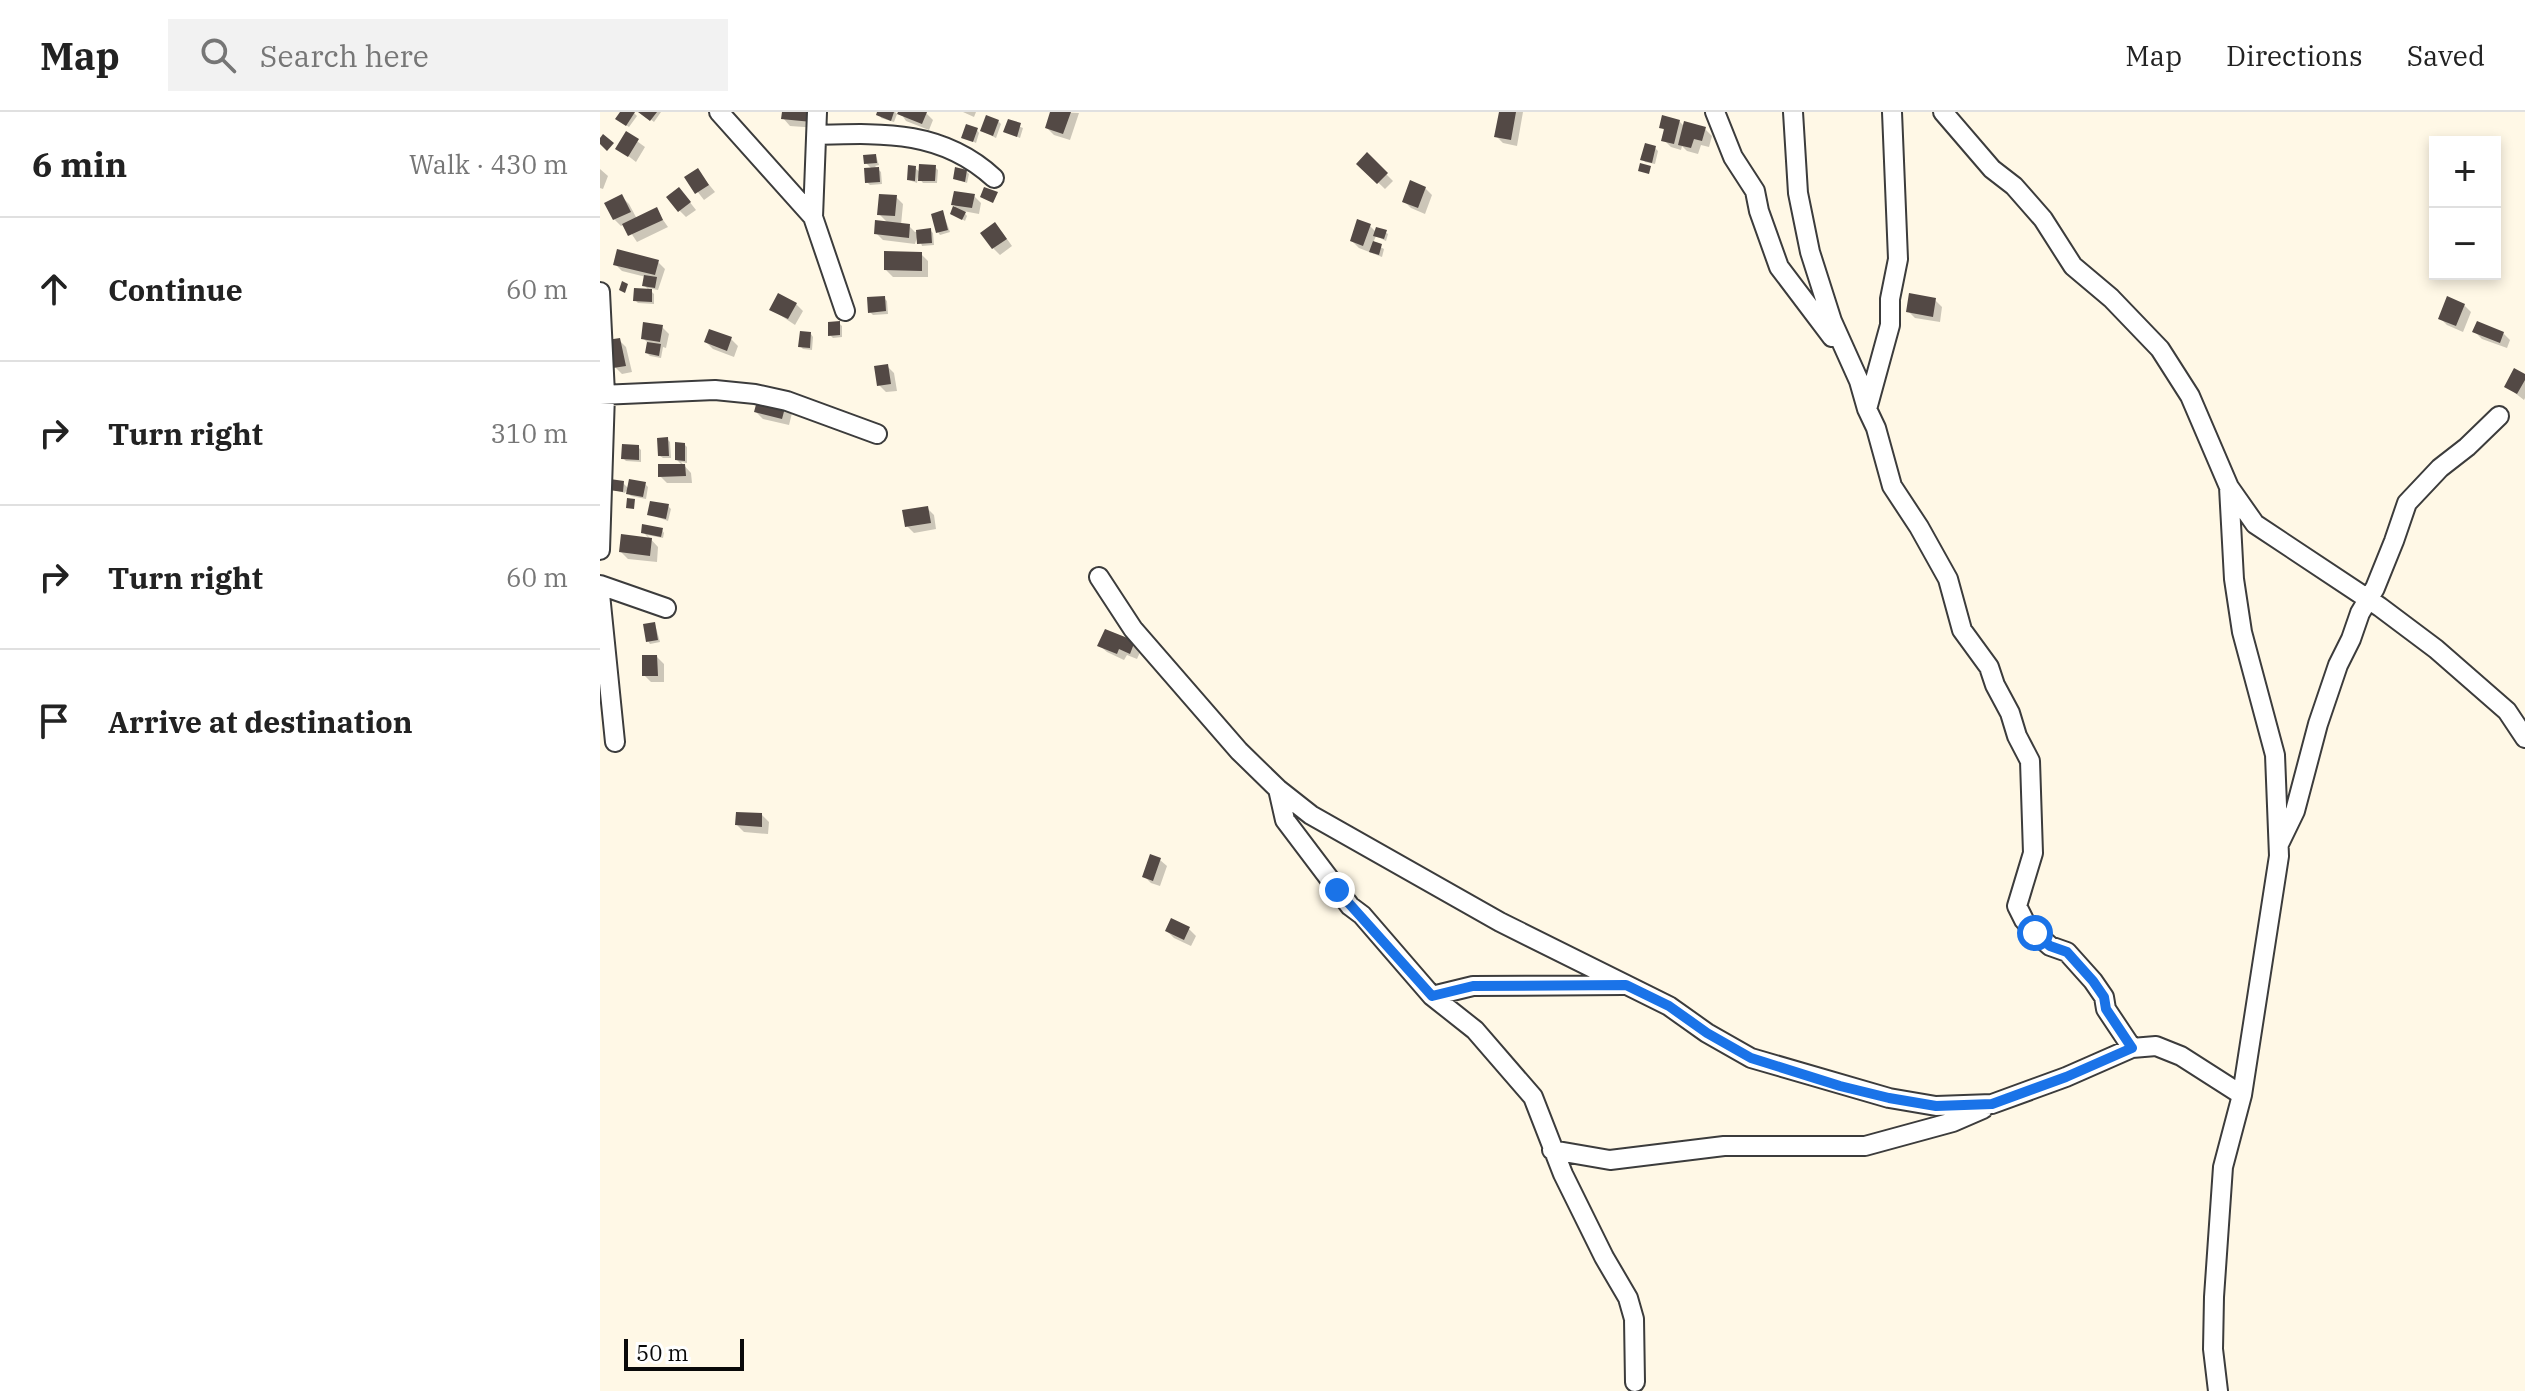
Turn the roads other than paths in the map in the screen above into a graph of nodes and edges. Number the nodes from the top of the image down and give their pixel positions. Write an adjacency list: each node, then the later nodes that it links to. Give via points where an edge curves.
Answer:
1 (719, 112): 9 (street)
2 (817, 112): 7 (street)
3 (1715, 112): 13 (street, via 1733,157 1755,191 1779,267)
4 (1793, 112): 13 (street, via 1798,193 1810,252)
5 (1892, 112): 15 (street, via 1898,259 1890,325)
6 (1943, 112): 18 (street, via 2043,219 2073,266 2160,349 2190,396)
7 (817, 135): 8 (street, via 909,137 944,145); 9 (street)
8 (994, 178)
9 (813, 217): 12 (street)
10 (600, 292): 11 (street)
11 (600, 308): 14 (street)
12 (845, 311)
13 (1843, 347): 15 (street)
14 (602, 395): 17 (street, via 715,390 755,394); 19 (street)
15 (1867, 409): 31 (street, via 1892,486 1948,579 1962,630 1989,667 2030,761 2033,853 2017,906 2035,933 2067,952 2093,981)
16 (2499, 416): 23 (street, via 2407,503)
17 (877, 434)
18 (2229, 487): 23 (street, via 2255,524); 28 (street, via 2242,632 2275,755)
19 (600, 550)
20 (1099, 577): 27 (street, via 1133,629)
21 (600, 585): 24 (street)
22 (600, 594): 26 (street)
23 (2368, 599): 25 (street, via 2507,711); 28 (street, via 2338,665 2295,811)
24 (666, 608)
25 (2525, 738)
26 (615, 742)
27 (1278, 789): 29 (street, via 1311,815 1500,922); 30 (street, via 1285,820 1324,874)
28 (2278, 844): 32 (street)
29 (1626, 985): 30 (street, via 1473,986); 33 (street, via 1751,1058 1889,1098 1936,1106)
30 (1432, 996): 34 (street, via 1475,1030 1533,1097)
31 (2132, 1048): 32 (street, via 2156,1046 2181,1056); 33 (street)
32 (2242, 1095): 36 (street, via 2223,1167 2214,1297)
33 (1992, 1104): 34 (street, via 1953,1122 1865,1146 1724,1146 1610,1160)
34 (1552, 1150): 35 (street, via 1628,1298 1634,1319)
35 (1635, 1382)
36 (2218, 1391)

